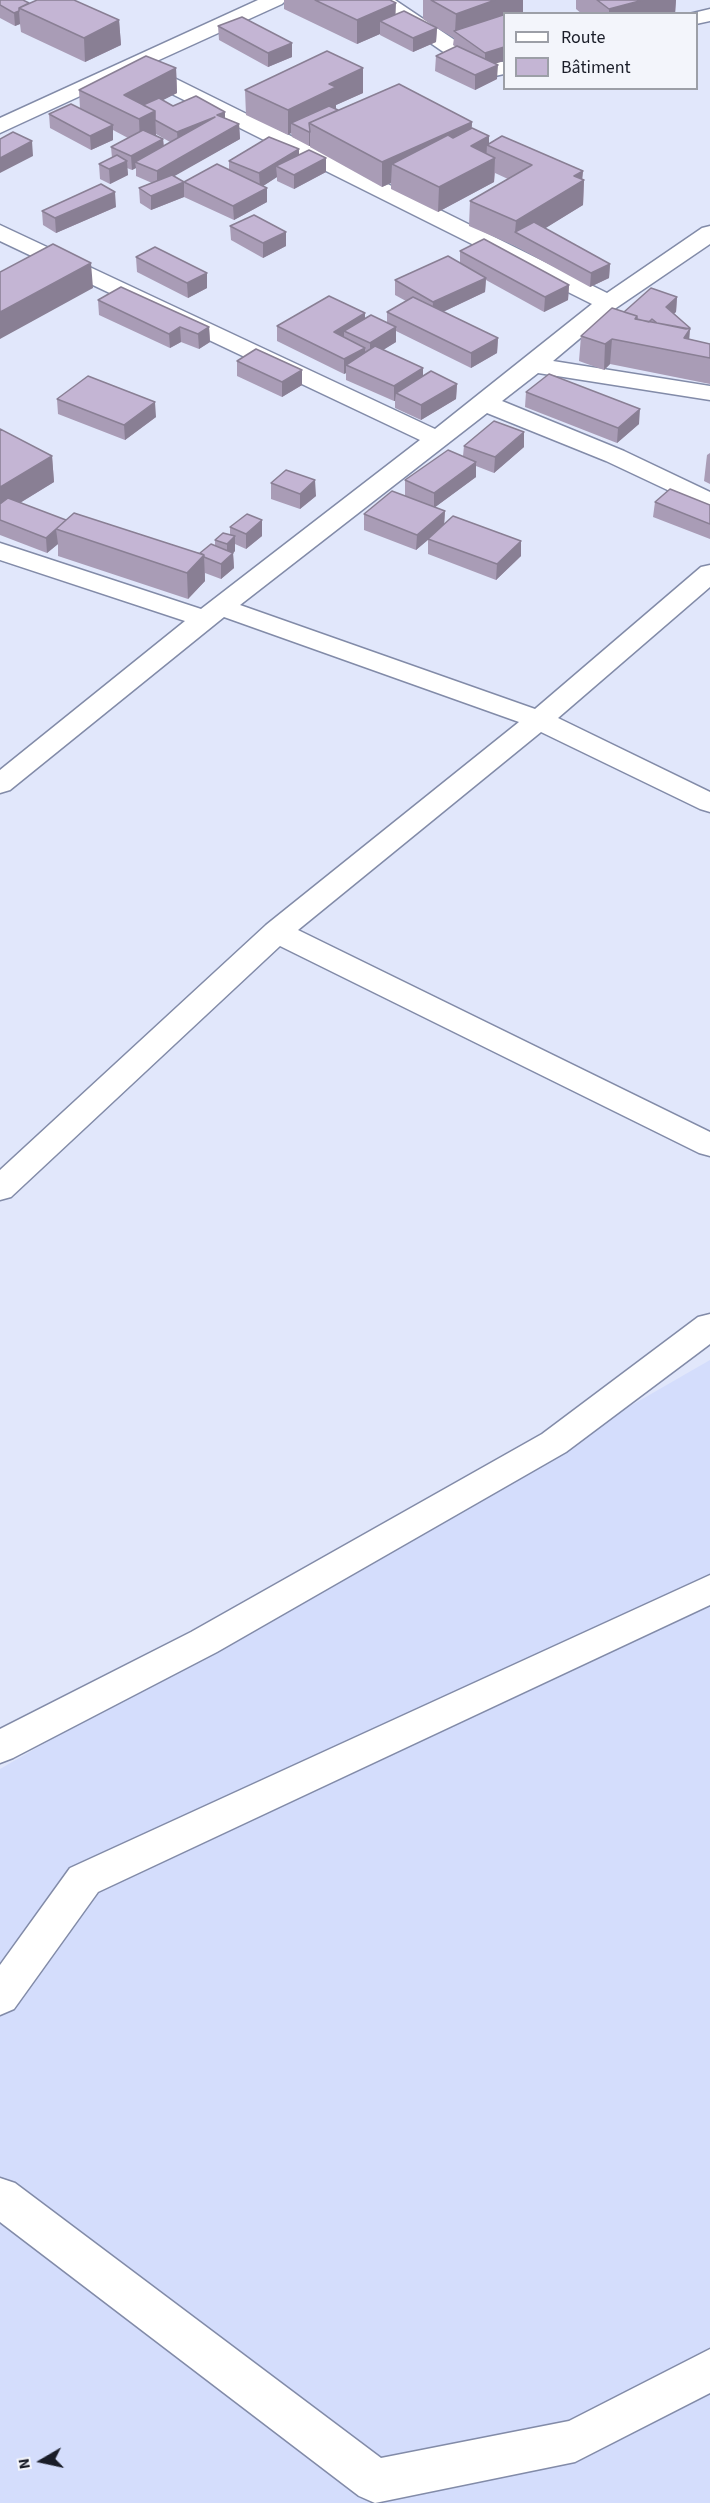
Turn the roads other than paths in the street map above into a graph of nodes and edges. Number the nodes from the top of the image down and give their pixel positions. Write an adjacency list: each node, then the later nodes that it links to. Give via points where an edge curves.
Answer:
1 (276, 0): 5 (street)
2 (381, 0): 4 (street)
3 (431, 9): 4 (street)
4 (408, 16): 6 (street, via 479,66)
5 (130, 65): 7 (street); 10 (street)
6 (503, 68)
7 (0, 126)
8 (0, 232): 14 (street)
9 (710, 233): 10 (street)
10 (608, 303): 11 (street)
11 (533, 365): 12 (street); 13 (street)
12 (710, 393)
13 (484, 403): 14 (street); 15 (street, via 615,456)
14 (437, 439): 18 (street)
15 (710, 502)
16 (0, 551): 18 (street)
17 (710, 573): 19 (street)
18 (213, 613): 19 (street); 20 (street)
19 (539, 720): 21 (street); 22 (street)
20 (0, 784)
21 (710, 803)
22 (276, 932): 23 (street); 24 (street)
23 (710, 1145)
24 (0, 1189)
25 (710, 1326): 27 (street, via 554,1443 204,1642)
26 (710, 1589): 28 (street, via 84,1880)
27 (0, 1747)
28 (0, 1997)
29 (0, 2197): 30 (street, via 375,2481 575,2441)
30 (710, 2370)

